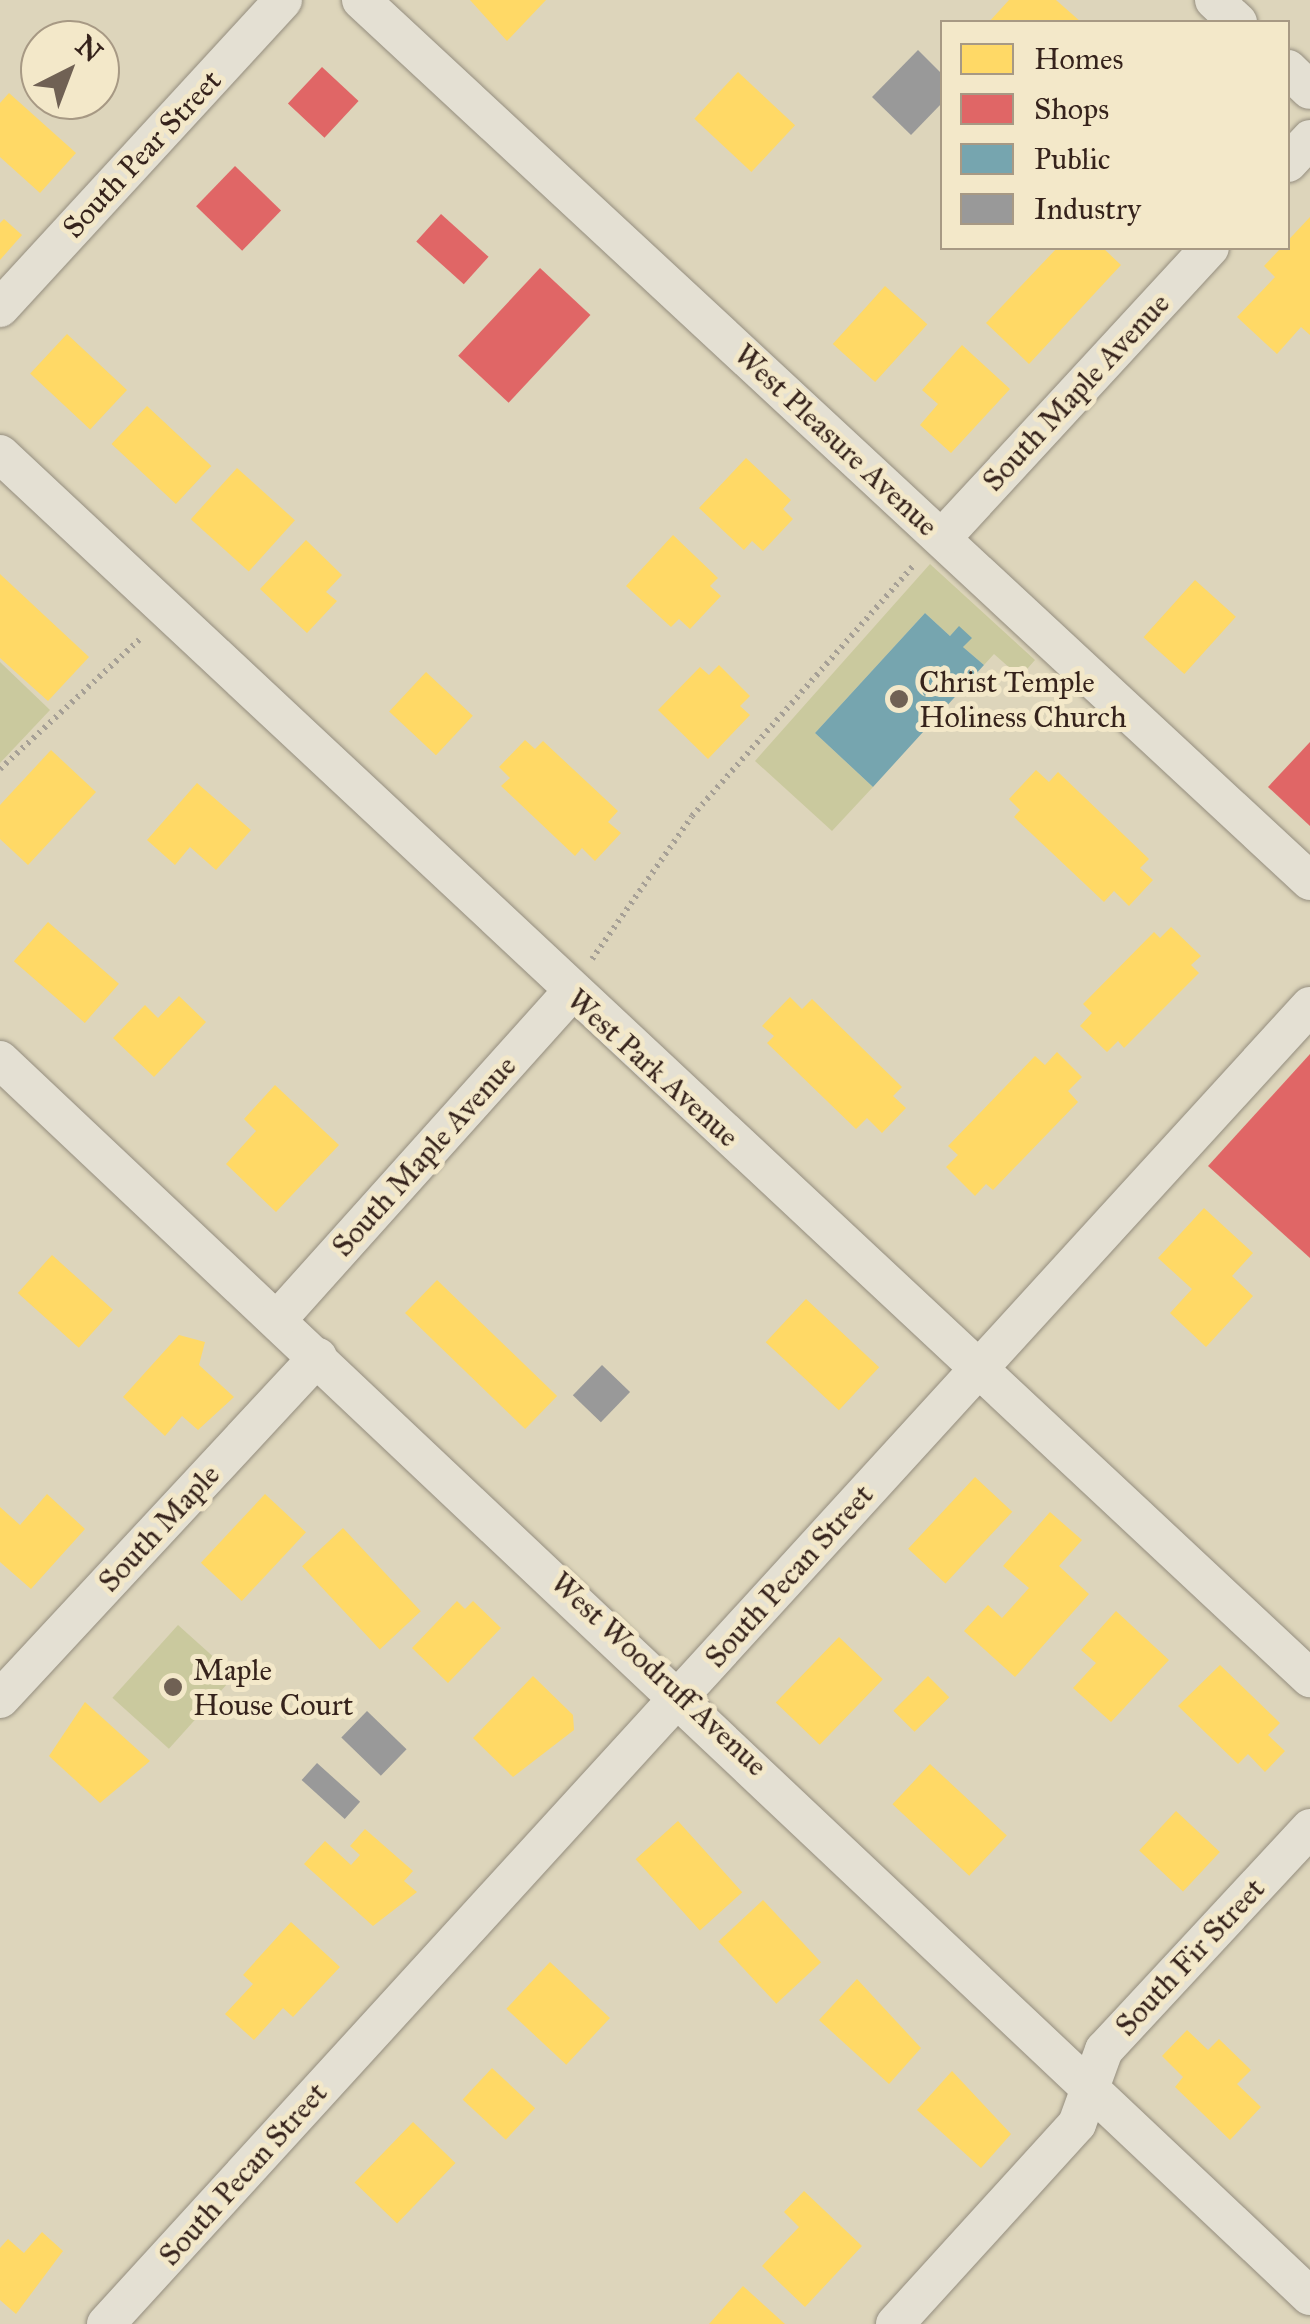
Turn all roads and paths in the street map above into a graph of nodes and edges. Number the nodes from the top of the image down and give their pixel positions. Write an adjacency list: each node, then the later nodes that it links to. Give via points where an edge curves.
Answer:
1 (284, 0): 10 (street, South Pear Street)
2 (362, 0): 12 (street, West Pleasure Avenue)
3 (1214, 0): 4 (street)
4 (1236, 20)
5 (1290, 71): 6 (street)
6 (1310, 90)
7 (1310, 139): 8 (street)
8 (1290, 162)
9 (1208, 250): 12 (street, South Maple Avenue)
10 (0, 308)
11 (0, 454): 17 (street, West Park Avenue)
12 (942, 538): 16 (street, West Pleasure Avenue)
13 (913, 566): 17 (path, via 654,863)
14 (146, 632): 15 (path, via 69,714)
15 (0, 769)
16 (1310, 881)
17 (570, 993): 20 (street, South Maple Avenue); 22 (street, West Park Avenue)
18 (1310, 1006): 22 (street, South Pecan Street)
19 (0, 1060): 20 (street, West Woodruff Avenue)
20 (278, 1319): 21 (street, West Woodruff Avenue)
21 (318, 1357): 24 (street, West Woodruff Avenue); 25 (street, South Maple)
22 (982, 1365): 23 (street, West Park Avenue); 24 (street, South Pecan Street)
23 (1310, 1678)
24 (682, 1694): 27 (street, West Woodruff Avenue); 29 (street, South Pecan Street)
25 (0, 1699)
26 (1310, 1828): 27 (street, South Fir Street, via 1104,2050)
27 (1091, 2086): 28 (street, West Woodruff Avenue); 30 (street, South Fir Street, via 1078,2124)
28 (1310, 2296)
29 (106, 2324)
30 (895, 2324)

